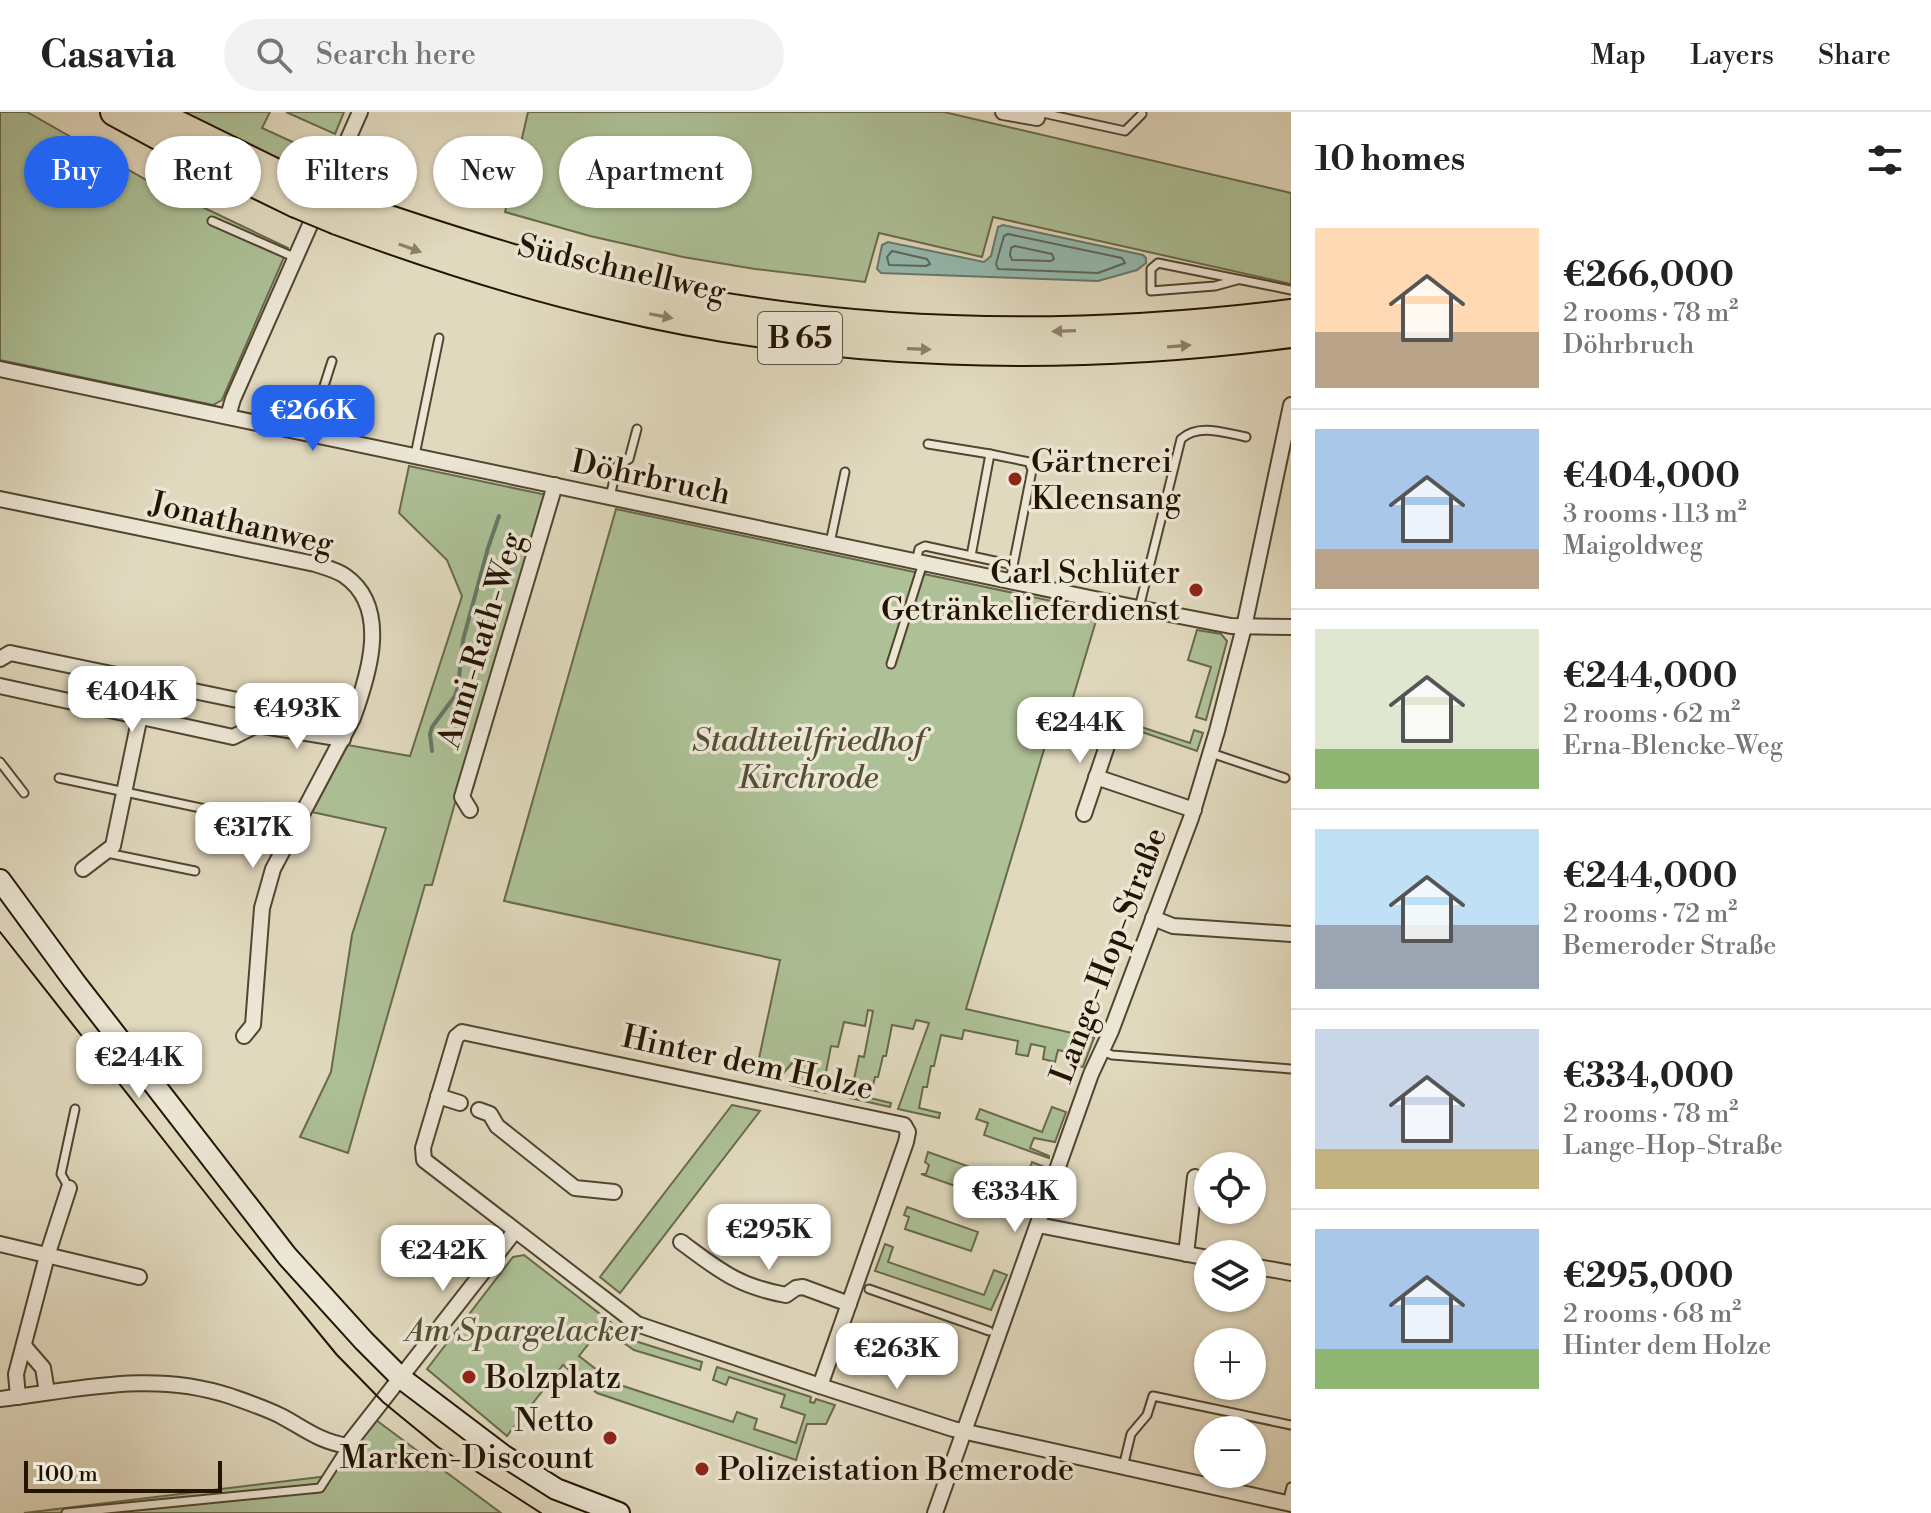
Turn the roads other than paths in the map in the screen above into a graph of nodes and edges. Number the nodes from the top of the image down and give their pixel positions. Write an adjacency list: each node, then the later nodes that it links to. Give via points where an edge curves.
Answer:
1 (114, 112): 8 (highway, Südschnellweg / B 65)
2 (153, 112): 7 (highway, Südschnellweg / B 65)
3 (360, 112): 11 (street)
4 (1003, 112): 5 (street, via 1037,118)
5 (1038, 112): 6 (lane, via 1125,131)
6 (1142, 114)
7 (277, 182)
8 (277, 185)
9 (330, 208): 13 (highway, Südschnellweg / B 65, bridge, via 422,253 610,306 841,344 1077,352 1182,346)
10 (212, 221): 11 (lane)
11 (296, 258): 18 (street)
12 (1237, 280): 12 (lane, via 1158,263 1150,280 1151,291); 13 (lane)
13 (1286, 317)
14 (439, 338): 24 (lane)
15 (332, 361): 20 (lane)
16 (0, 369): 18 (street, Döhrbruch)
17 (1291, 405): 35 (street, Lange-Hop-Straße)
18 (228, 416): 20 (street, Döhrbruch)
19 (637, 429): 27 (lane, via 629,459 617,466)
20 (309, 433): 24 (street, Döhrbruch)
21 (1246, 437): 34 (lane, via 1202,430 1181,439)
22 (928, 444): 23 (lane)
23 (990, 454): 30 (lane); 32 (lane, via 1026,460 1032,467)
24 (415, 455): 26 (street, Döhrbruch)
25 (845, 472): 29 (lane)
26 (555, 485): 27 (street, Döhrbruch); 53 (street, Anni-Rath-Weg, via 462,797)
27 (610, 497): 29 (street, Döhrbruch)
28 (0, 499): 44 (street, Jonathanweg, via 315,564 344,575 366,605 372,631 361,695)
29 (830, 543): 31 (street, Döhrbruch)
30 (971, 556): 31 (lane, via 925,546 919,549); 32 (lane)
31 (920, 562): 33 (street, Döhrbruch); 38 (lane)
32 (1013, 565): 33 (lane)
33 (1010, 581): 34 (street, Döhrbruch)
34 (1139, 608): 35 (street, Döhrbruch)
35 (1244, 627): 36 (street, Döhrbruch); 45 (street, Lange-Hop-Straße)
36 (1291, 627)
37 (0, 659): 39 (street, via 10,653)
38 (891, 664)
39 (147, 682): 41 (street); 42 (street, via 242,701)
40 (0, 686): 41 (street)
41 (140, 717): 42 (street, via 233,737); 50 (street)
42 (257, 725): 44 (street)
43 (1113, 728): 47 (street)
44 (343, 739): 62 (street, Jonathanweg, via 273,869 262,908 253,1025)
45 (1211, 753): 49 (lane); 54 (street, Lange-Hop-Straße)
46 (0, 762): 51 (lane)
47 (1096, 777): 54 (street); 55 (street)
48 (59, 778): 50 (lane)
49 (1285, 778)
50 (124, 792): 52 (lane); 56 (street, via 113,846)
51 (24, 793)
52 (210, 810)
53 (470, 810)
54 (1194, 810): 60 (street, Lange-Hop-Straße)
55 (1084, 814)
56 (104, 852): 57 (street); 58 (lane)
57 (83, 869)
58 (195, 871)
59 (0, 880): 86 (main road, via 287,1256)
60 (1153, 918): 61 (street, via 1173,926); 63 (street, Lange-Hop-Straße)
61 (1291, 934)
62 (244, 1036)
63 (1102, 1051): 64 (lane); 72 (street, Lange-Hop-Straße)
64 (1291, 1069)
65 (438, 1096): 66 (street); 73 (street, Hinter dem Holze, via 422,1156); 83 (street, Hinter dem Holze, via 456,1037 467,1032 904,1125 907,1139)
66 (460, 1103)
67 (75, 1109): 70 (lane, via 61,1174)
68 (479, 1110): 71 (street, via 575,1188)
69 (1194, 1186): 76 (street)
70 (69, 1188): 78 (street)
71 (614, 1192)
72 (1038, 1225): 76 (street); 92 (street, Lange-Hop-Straße)
73 (515, 1231): 86 (street); 87 (street, Hinter dem Holze, via 637,1324)
74 (681, 1242): 83 (street, via 730,1278 786,1295 803,1287)
75 (0, 1244): 78 (street)
76 (1186, 1254): 77 (street)
77 (1194, 1255)
78 (47, 1256): 81 (street); 85 (street)
79 (1266, 1269): 80 (street)
80 (1291, 1273)
81 (139, 1277)
82 (869, 1289): 84 (lane)
83 (849, 1304): 87 (street, Hinter dem Holze)
84 (989, 1331)
85 (24, 1346): 88 (street, via 43,1368); 89 (street, via 16,1374)
86 (401, 1378): 93 (street); 98 (main road, via 547,1484)
87 (820, 1386): 92 (street, Hinter dem Holze)
88 (47, 1392): 89 (street); 93 (street, via 136,1381 195,1386 256,1405 324,1441)
89 (18, 1397): 90 (street)
90 (0, 1399)
91 (1291, 1425): 94 (lane, via 1153,1396 1147,1415 1131,1434)
92 (964, 1431): 94 (street, Hinter dem Holze); 99 (street, Lange-Hop-Straße)
93 (347, 1446): 97 (lane, via 320,1488)
94 (1123, 1467): 96 (street, Hinter dem Holze)
95 (1291, 1487): 96 (lane)
96 (1289, 1504)
97 (66, 1513)
98 (619, 1513)
99 (935, 1513)

